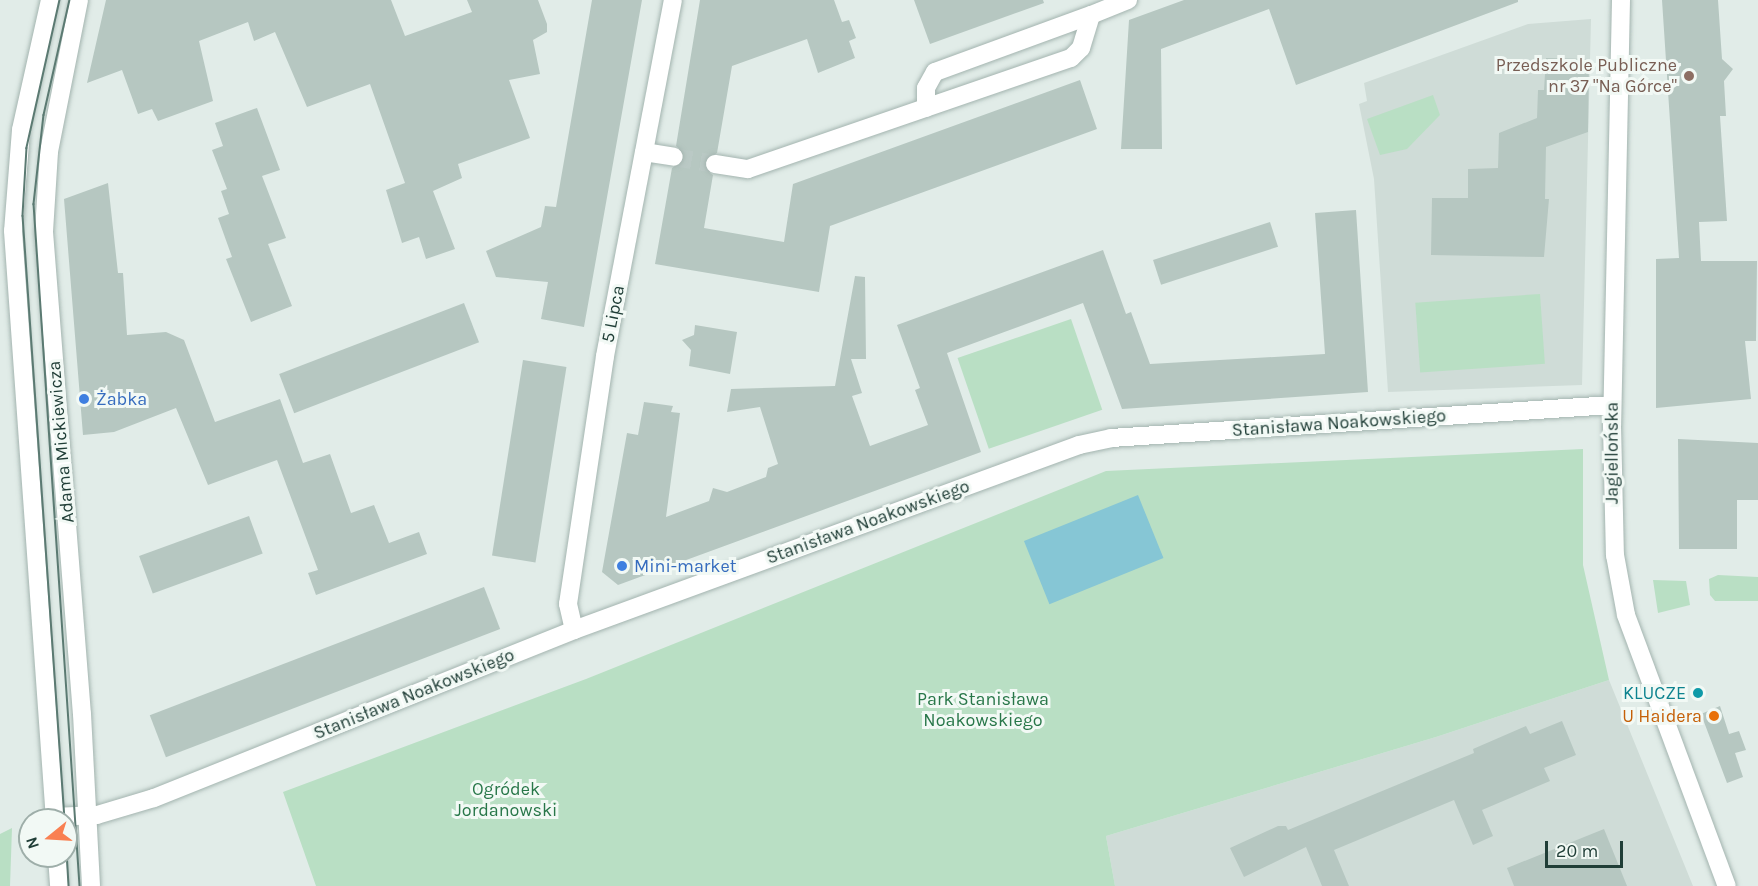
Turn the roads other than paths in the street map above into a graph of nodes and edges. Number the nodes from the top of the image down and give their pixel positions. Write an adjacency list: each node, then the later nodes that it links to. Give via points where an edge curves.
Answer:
1 (50, 0): 13 (street, Adama Mickiewicza, via 21,130 13,231)
2 (79, 0): 14 (street, Adama Mickiewicza, via 49,152 44,232)
3 (672, 0): 8 (street, 5 Lipca)
4 (1128, 0): 6 (street)
5 (1621, 0): 11 (street, Jagiellońska)
6 (1091, 15): 7 (street, via 1081,48 1071,58); 7 (street, via 935,72 926,88)
7 (926, 108): 10 (street, via 748,169)
8 (644, 152): 9 (street); 12 (street, 5 Lipca, via 605,356 571,583 568,604)
9 (674, 157)
10 (715, 164)
11 (1612, 405): 12 (street, Stanisława Noakowskiego, via 1099,440); 19 (street, Jagiellońska, via 1612,529 1626,615)
12 (574, 630): 14 (street, Stanisława Noakowskiego, via 189,786)
13 (54, 808)
14 (87, 815): 15 (street, Stanisława Noakowskiego); 18 (street, Adama Mickiewicza)
15 (78, 816)
16 (58, 868): 17 (street)
17 (59, 886)
18 (91, 886)
19 (1727, 886)

